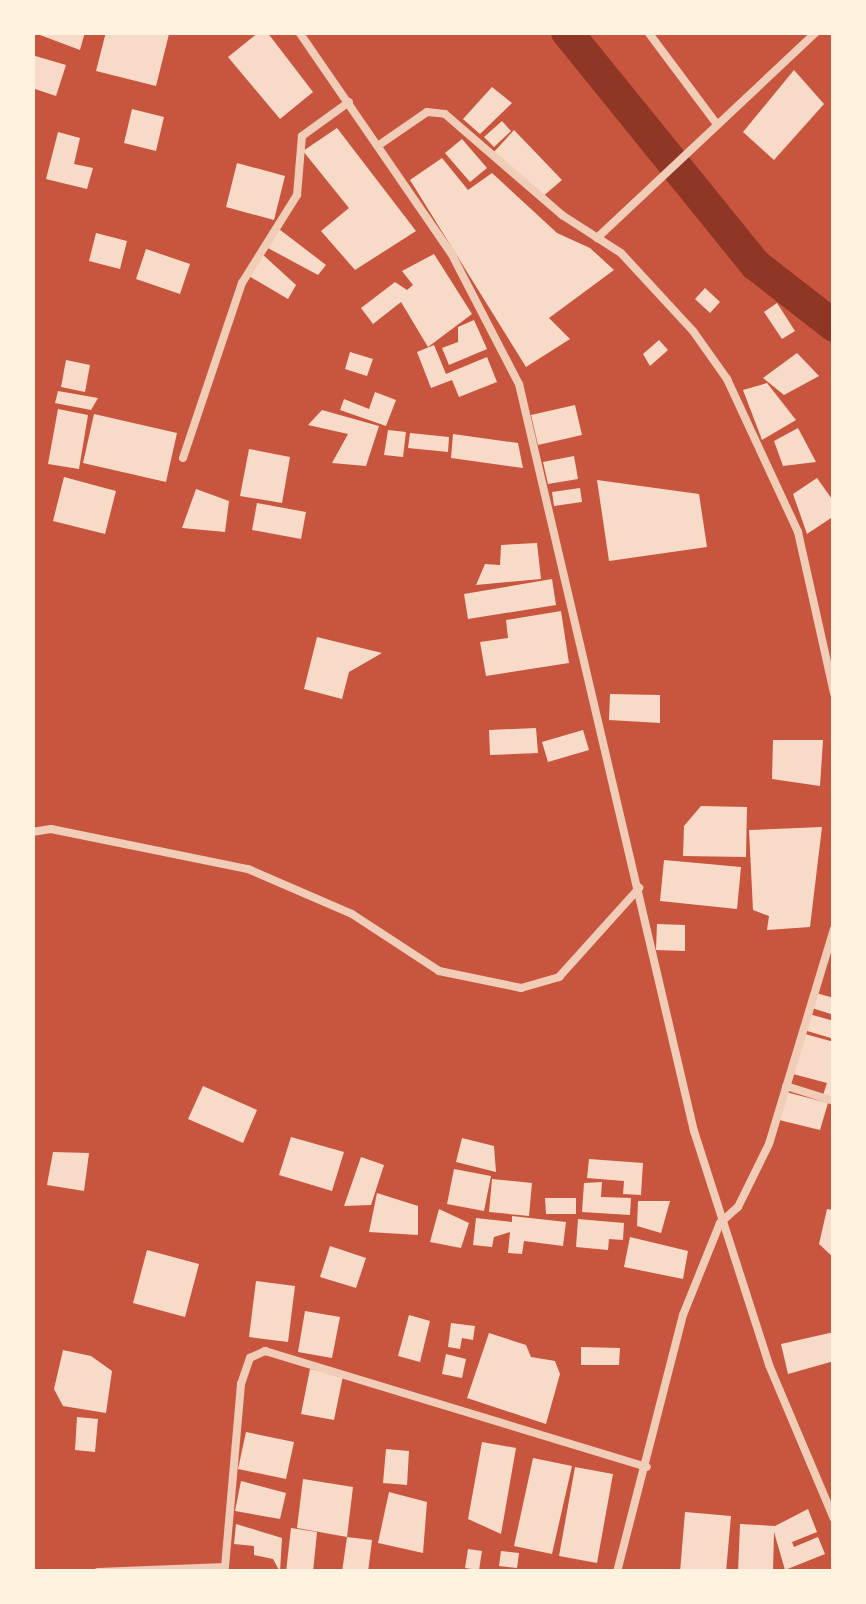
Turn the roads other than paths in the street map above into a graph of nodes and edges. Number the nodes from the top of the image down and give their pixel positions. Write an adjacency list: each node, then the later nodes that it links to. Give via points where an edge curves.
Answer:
1 (299, 32): 4 (street)
2 (648, 32): 5 (street)
3 (816, 32): 5 (street)
4 (349, 102): 6 (street); 8 (street, via 302,136 297,194 234,300)
5 (716, 123): 7 (street)
6 (379, 145): 7 (street, via 427,112 446,114); 11 (street, via 451,253 518,384)
7 (598, 238): 9 (street, via 660,291 727,379 798,532)
8 (183, 458)
9 (834, 693)
10 (32, 832): 11 (street, via 50,830 248,869 352,914 439,971 520,988 559,977)
11 (639, 888): 15 (street)
12 (834, 929): 13 (street)
13 (786, 1086): 14 (street); 15 (street, via 751,1186)
14 (834, 1100)
15 (720, 1223): 16 (street, via 683,1315); 17 (street)
16 (647, 1467): 18 (street, via 265,1350 250,1358 241,1384); 20 (street)
17 (834, 1519)
18 (223, 1569): 19 (street)
19 (98, 1572)
20 (616, 1572)

